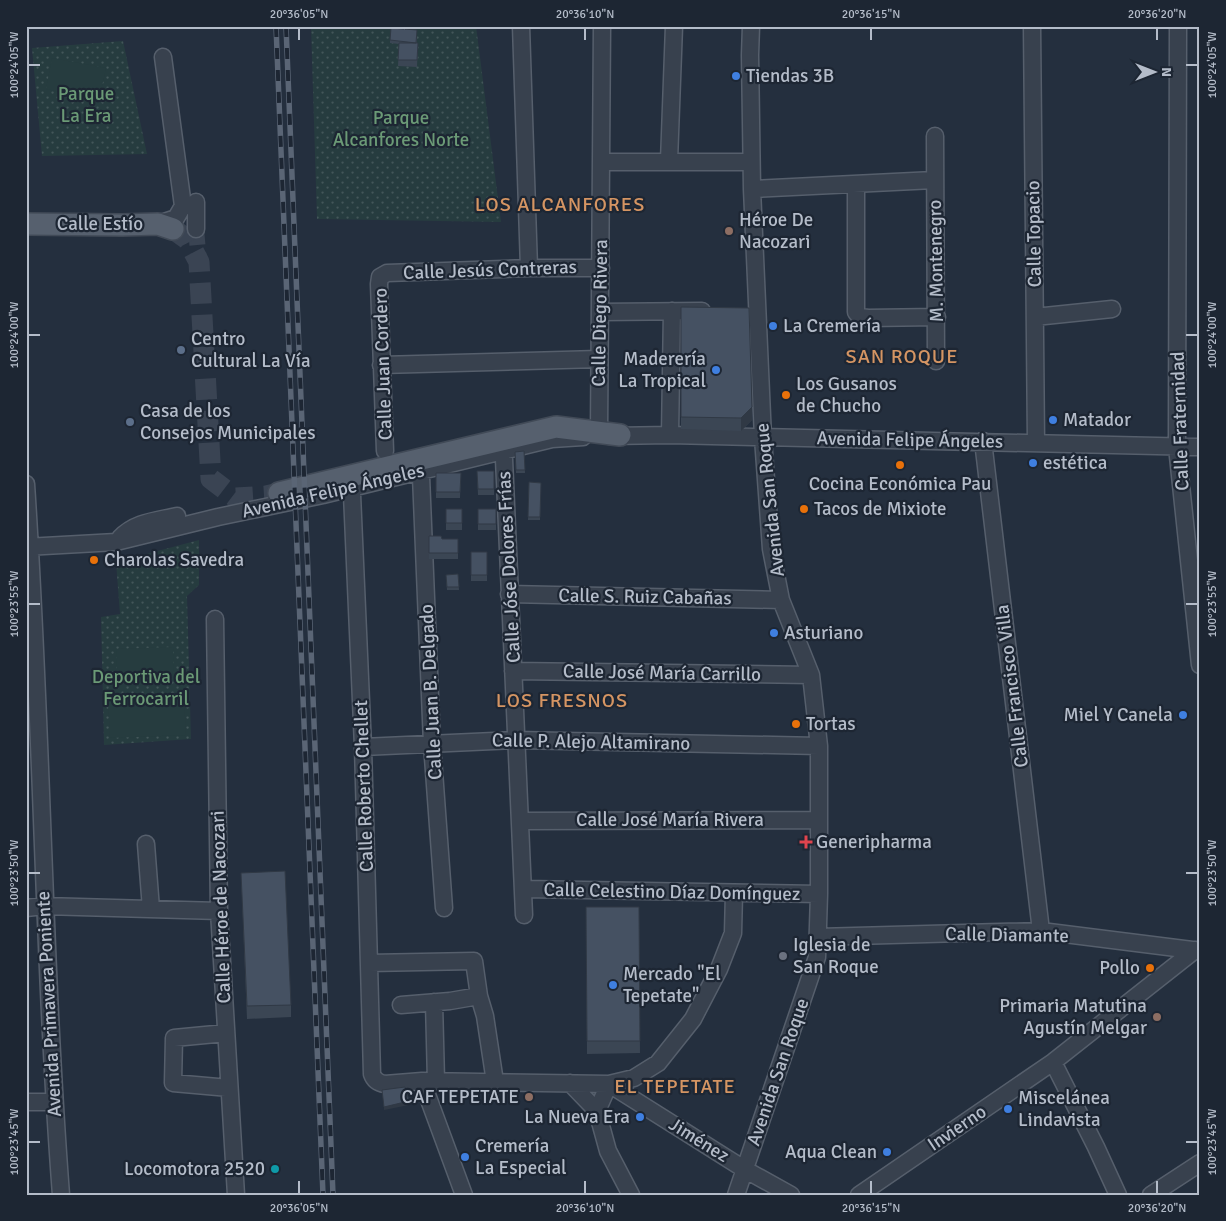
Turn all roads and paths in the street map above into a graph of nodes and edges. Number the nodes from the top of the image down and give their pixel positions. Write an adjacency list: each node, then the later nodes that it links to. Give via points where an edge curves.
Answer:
1 (521, 26): 19 (street)
2 (602, 26): 10 (street, Calle Diego Rivera)
3 (674, 26): 9 (street)
4 (751, 26): 11 (street, Avenida San Roque)
5 (1032, 26): 29 (street, Calle Topacio)
6 (1178, 26): 39 (street, Calle Fraternidad)
7 (163, 57): 17 (street, via 182,206 176,218)
8 (935, 136): 12 (street)
9 (669, 161): 10 (street); 11 (street)
10 (602, 162): 20 (street, Calle Diego Rivera)
11 (751, 162): 14 (street, Avenida San Roque)
12 (934, 180): 13 (street, M. Montenegro); 28 (street, M. Montenegro)
13 (856, 184): 14 (street, M. Montenegro); 28 (street, via 856,312 860,317)
14 (752, 189): 26 (street, Avenida San Roque)
15 (196, 202): 18 (street)
16 (26, 224): 17 (main road, Calle Estío)
17 (165, 226)
18 (196, 229)
19 (529, 268): 20 (street, Calle Jesús Contreras); 21 (street, Calle Jesús Contreras, via 387,273)
20 (601, 268): 27 (street, Calle Diego Rivera)
21 (380, 277): 32 (street, Calle Juan Cordero)
22 (1112, 309): 29 (street)
23 (672, 311): 24 (street); 27 (street); 35 (street)
24 (720, 311)
25 (740, 311): 26 (street)
26 (759, 311): 36 (street, Avenida San Roque)
27 (600, 312): 30 (street, Calle Diego Rivera)
28 (937, 317): 31 (street, M. Montenegro)
29 (1035, 317): 38 (street, Calle Topacio)
30 (599, 359): 32 (street); 33 (street, Calle Diego Rivera)
31 (936, 361)
32 (381, 365): 41 (street, Calle Juan Cordero)
33 (599, 433): 34 (main road, Avenida Felipe Ángeles); 45 (main road, Avenida Felipe Ángeles, via 556,427)
34 (620, 435): 35 (street, Avenida Felipe Ángeles); 48 (street, Avenida Felipe Ángeles, via 552,439)
35 (670, 435): 36 (street, Avenida Felipe Ángeles)
36 (763, 438): 37 (street, Avenida Felipe Ángeles); 51 (street, Avenida San Roque, via 771,549)
37 (983, 441): 38 (street, Avenida Felipe Ángeles); 72 (street, Calle Francisco Villa)
38 (1036, 442): 39 (street, Avenida Felipe Ángeles)
39 (1177, 447): 40 (street, Avenida Felipe Ángeles); 53 (street, Calle Fraternidad)
40 (1200, 447)
41 (385, 451)
42 (504, 459): 50 (street, Calle Jóse Dolores Frías)
43 (421, 476): 57 (street, Calle Juan B. Delgado)
44 (26, 484): 49 (street, Avenida Primavera Poniente)
45 (279, 492)
46 (352, 494): 59 (street, Calle Roberto Chellet)
47 (181, 515): 48 (street, via 137,524)
48 (116, 542): 49 (street, Avenida Felipe Ángeles)
49 (28, 547): 66 (street, Avenida Primavera Poniente)
50 (509, 594): 51 (street, Calle S. Ruiz Cabañas); 54 (street, Calle Jóse Dolores Frías)
51 (781, 600): 55 (street, Avenida San Roque)
52 (215, 619): 70 (street, Calle Héroe de Nacozari)
53 (1200, 665)
54 (513, 671): 55 (street, Calle José María Carrillo); 56 (street, Calle Jóse Dolores Frías)
55 (811, 675): 58 (street, Avenida San Roque)
56 (516, 740): 57 (street, Calle P. Alejo Altamirano); 58 (street, Calle P. Alejo Altamirano); 61 (street, Calle Jóse Dolores Frías)
57 (432, 744): 59 (street, Calle P. Alejo Altamirano); 68 (street, Calle Juan B. Delgado)
58 (819, 746): 60 (street, Avenida San Roque)
59 (364, 748): 75 (street, Calle Roberto Chellet)
60 (819, 820): 61 (street, Calle José María Rivera); 65 (street, Avenida San Roque)
61 (520, 821): 63 (street, Calle Jóse Dolores Frías)
62 (146, 844): 69 (street)
63 (524, 889): 64 (street, Calle Celestino Díaz Domínguez); 71 (street, Calle Jóse Dolores Frías)
64 (734, 893): 65 (street, Calle Celestino Díaz Domínguez); 84 (street, via 733,933 693,1019 658,1063 634,1078)
65 (819, 894): 73 (street, Avenida San Roque)
66 (44, 906): 67 (street); 69 (street); 87 (street, Avenida Primavera Poniente)
67 (26, 908)
68 (444, 908)
69 (151, 909): 70 (street)
70 (219, 911): 79 (street, Calle Héroe de Nacozari)
71 (524, 915)
72 (1041, 931): 73 (street, Calle Diamante); 74 (street, Calle Diamante)
73 (818, 937): 90 (street, Avenida San Roque, via 817,957)
74 (1198, 951): 80 (street, Invierno)
75 (369, 963): 76 (street, via 474,962); 81 (street, Calle Roberto Chellet, via 374,1079 385,1084)
76 (479, 996): 77 (street); 82 (street)
77 (434, 1002): 78 (street); 81 (street)
78 (401, 1005)
79 (226, 1033): 85 (street, Calle Héroe de Nacozari); 85 (street, via 174,1038 173,1083)
80 (1053, 1062): 97 (street, Invierno); 98 (street)
81 (429, 1081): 82 (street); 93 (street)
82 (495, 1082): 83 (street)
83 (570, 1083): 84 (street); 88 (street)
84 (609, 1084): 88 (street); 90 (street, Jiménez)
85 (229, 1088): 92 (street, Calle Héroe de Nacozari)
86 (26, 1102): 87 (street)
87 (54, 1102): 91 (street, Avenida Primavera Poniente)
88 (597, 1111): 94 (street, via 608,1152)
89 (1200, 1163): 99 (street)
90 (744, 1169): 95 (street, Avenida San Roque); 96 (street, Jiménez)
91 (61, 1195)
92 (236, 1195)
93 (464, 1195)
94 (631, 1195)
95 (736, 1195)
96 (790, 1195)
97 (859, 1195)
98 (1118, 1195)
99 (1151, 1195)

